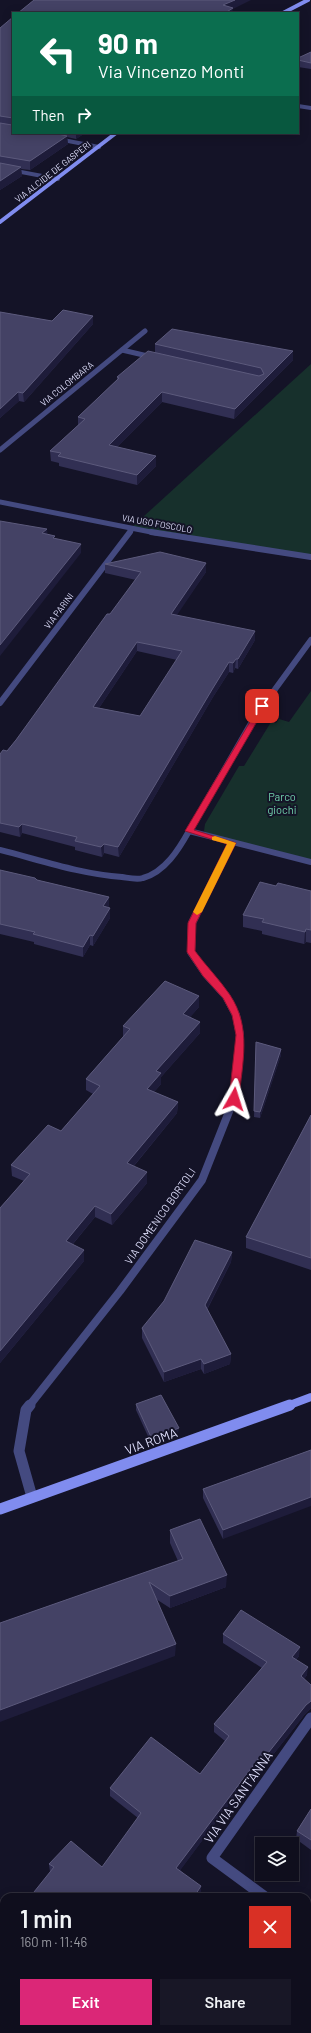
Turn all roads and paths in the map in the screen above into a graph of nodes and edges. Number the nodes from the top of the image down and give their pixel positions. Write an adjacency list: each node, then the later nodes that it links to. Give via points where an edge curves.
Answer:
1 (308, 0): 2 (main road)
2 (285, 12)
3 (299, 106): 4 (street)
4 (311, 108)
5 (115, 134): 7 (main road, VIA ALCIDE DE GASPERI)
6 (52, 138): 7 (street)
7 (99, 147): 9 (main road, VIA ALCIDE DE GASPERI)
8 (0, 168): 9 (street)
9 (58, 179): 10 (main road, VIA ALCIDE DE GASPERI)
10 (0, 222)
11 (145, 331): 12 (street, VIA COLOMBARA)
12 (122, 350): 13 (street); 14 (street, VIA COLOMBARA)
13 (160, 359)
14 (0, 450)
15 (0, 502): 16 (street, VIA UGO FOSCOLO)
16 (132, 529): 17 (street, VIA UGO FOSCOLO, via 240,548); 19 (street, VIA PARINI)
17 (311, 557)
18 (311, 640): 20 (street, via 254,718)
19 (0, 703)
20 (189, 831): 21 (street); 22 (street, via 179,850 163,866 143,878 91,872)
21 (231, 843): 23 (street); 25 (street, VIA DOMENICO BORTOLI, via 192,923 191,952 226,996 236,1015 240,1035 234,1099 202,1180 120,1292 26,1410 19,1450)
22 (0, 850)
23 (311, 862)
24 (311, 1397): 25 (main road, VIA ROMA)
25 (32, 1497): 26 (main road, VIA ROMA)
26 (0, 1509)
27 (311, 1718): 28 (street, VIA VIA SANT'ANNA, via 212,1858)
28 (260, 1893)

